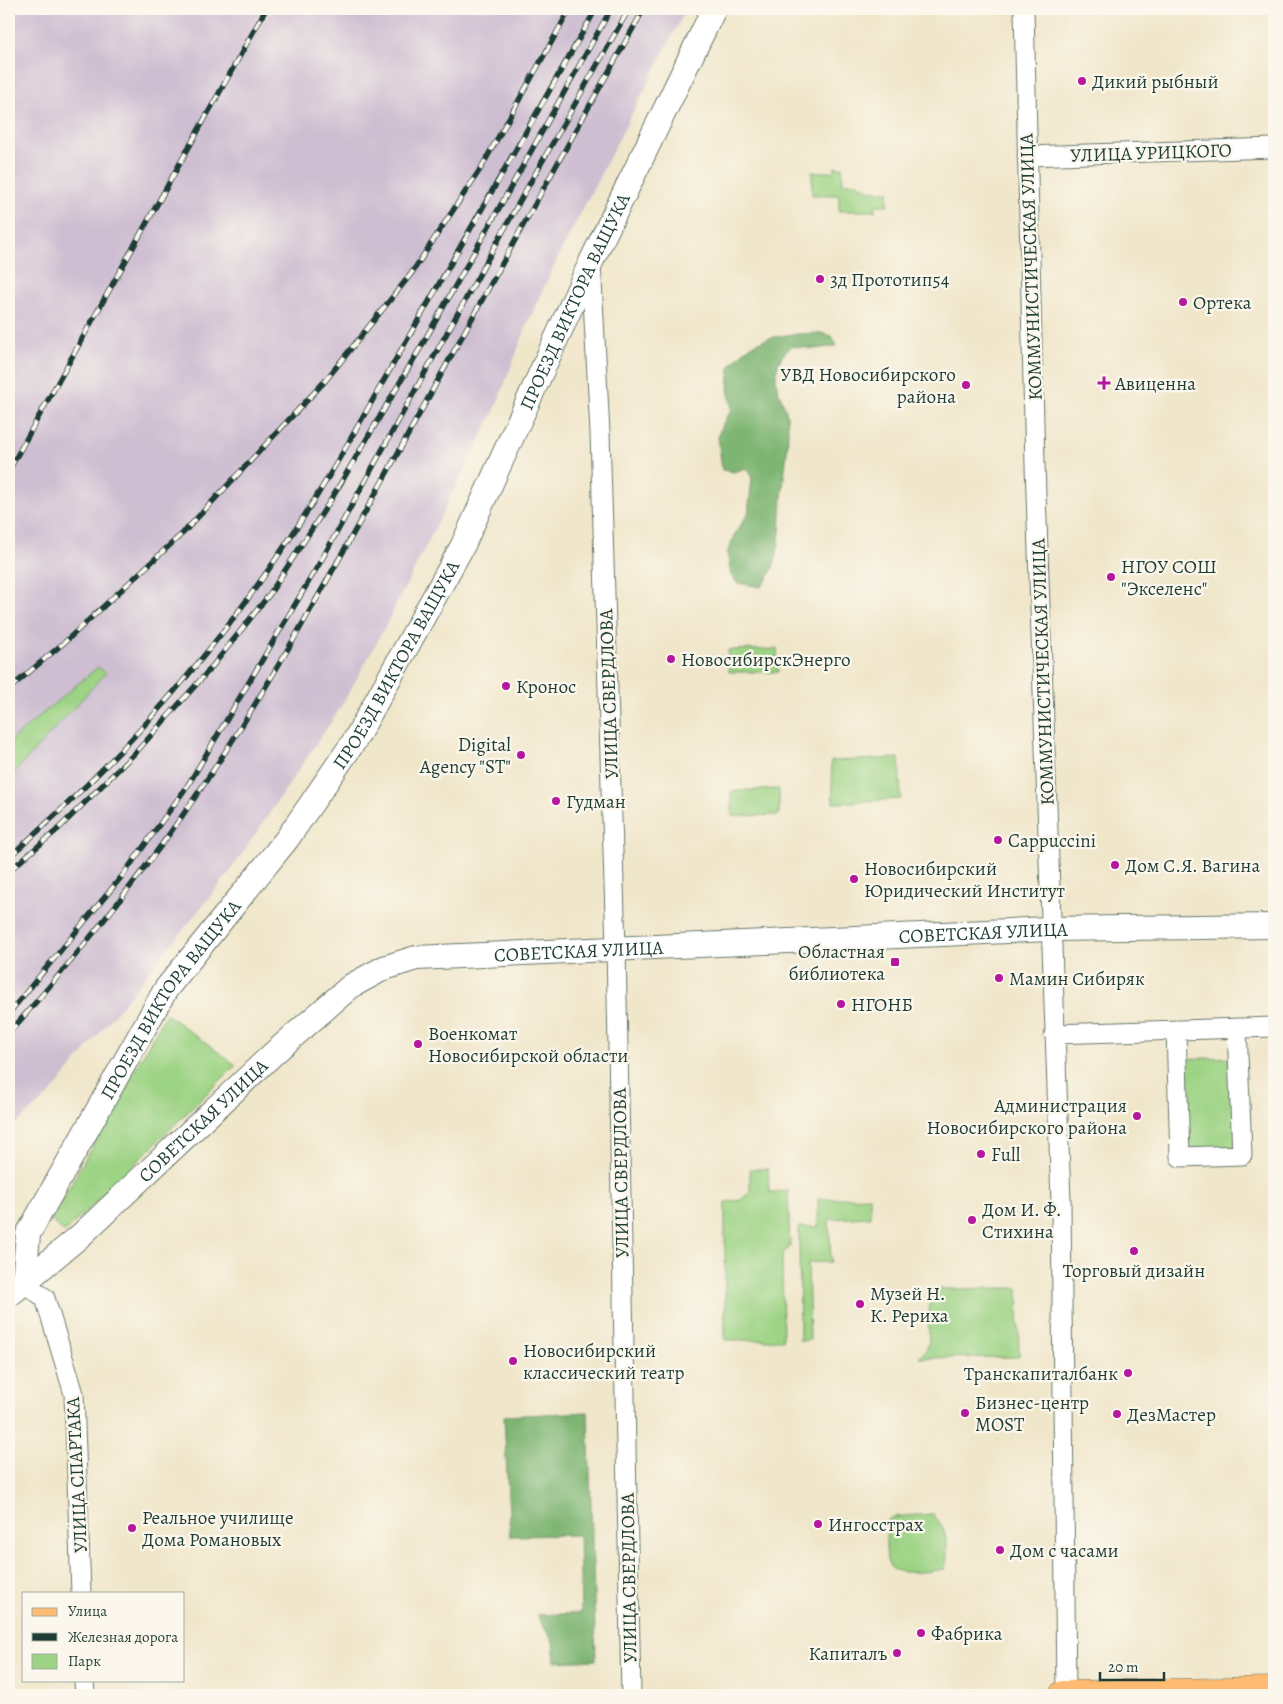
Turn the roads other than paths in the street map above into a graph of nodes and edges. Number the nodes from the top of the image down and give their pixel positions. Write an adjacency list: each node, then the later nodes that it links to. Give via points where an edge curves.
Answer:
1 (714, 9): 5 (street, ПРОЕЗД ВИКТОРА ВАЩУКА)
2 (1024, 9): 4 (street, КОММУНИСТИЧЕСКАЯ УЛИЦА)
3 (1274, 148): 4 (street, УЛИЦА УРИЦКОГО)
4 (1027, 156): 7 (street, КОММУНИСТИЧЕСКАЯ УЛИЦА)
5 (591, 262): 8 (street, УЛИЦА СВЕРДЛОВА, via 600,433); 13 (street, ПРОЕЗД ВИКТОРА ВАЩУКА, via 464,545 360,732 287,839 166,989 28,1234)
6 (1274, 926): 7 (street, СОВЕТСКАЯ УЛИЦА)
7 (1050, 929): 8 (street, СОВЕТСКАЯ УЛИЦА); 12 (street, КОММУНИСТИЧЕСКАЯ УЛИЦА)
8 (616, 948): 13 (street, СОВЕТСКАЯ УЛИЦА, via 416,958 384,968 351,986 261,1065 80,1236); 18 (street, УЛИЦА СВЕРДЛОВА)
9 (1274, 1027): 10 (street)
10 (1237, 1028): 11 (street); 11 (street, via 1242,1155 1233,1156 1180,1157)
11 (1176, 1030): 12 (street)
12 (1054, 1034): 19 (street, КОММУНИСТИЧЕСКАЯ УЛИЦА, via 1061,1201)
13 (16, 1289): 14 (street, УЛИЦА СПАРТАКА, via 46,1298 74,1394)
14 (81, 1592)
15 (84, 1682): 17 (street)
16 (1274, 1691): 19 (main road)
17 (85, 1695)
18 (631, 1695)
19 (1065, 1695)

